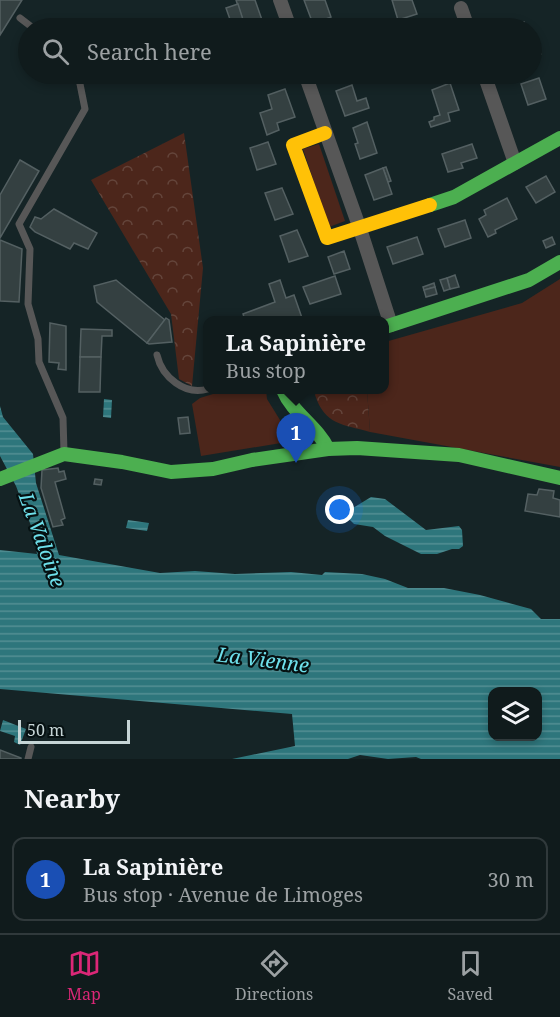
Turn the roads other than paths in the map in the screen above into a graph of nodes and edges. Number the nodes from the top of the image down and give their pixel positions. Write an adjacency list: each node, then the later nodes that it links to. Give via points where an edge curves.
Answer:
1 (280, 0): 3 (street)
2 (460, 8): 4 (street)
3 (286, 18)
4 (464, 18)
5 (80, 84): 19 (lane, via 85,109 19,224 30,249 28,304 38,339 39,362 63,417)
6 (308, 84): 8 (street)
7 (487, 84): 10 (street)
8 (325, 133): 11 (street); 11 (street, via 293,145 300,166 327,238)
9 (560, 138): 10 (street)
10 (515, 163): 11 (street, via 454,197)
11 (360, 229): 13 (street)
12 (560, 262): 14 (street, via 529,280)
13 (385, 316)
14 (389, 326)
15 (157, 355): 16 (lane, via 159,364 186,390)
16 (203, 390)
17 (284, 394): 18 (street)
18 (328, 449): 19 (street, via 213,469 171,472); 21 (street, via 459,455)
19 (64, 454): 20 (street)
20 (6, 476)
21 (560, 478)
22 (32, 747): 23 (lane)
23 (28, 759)

